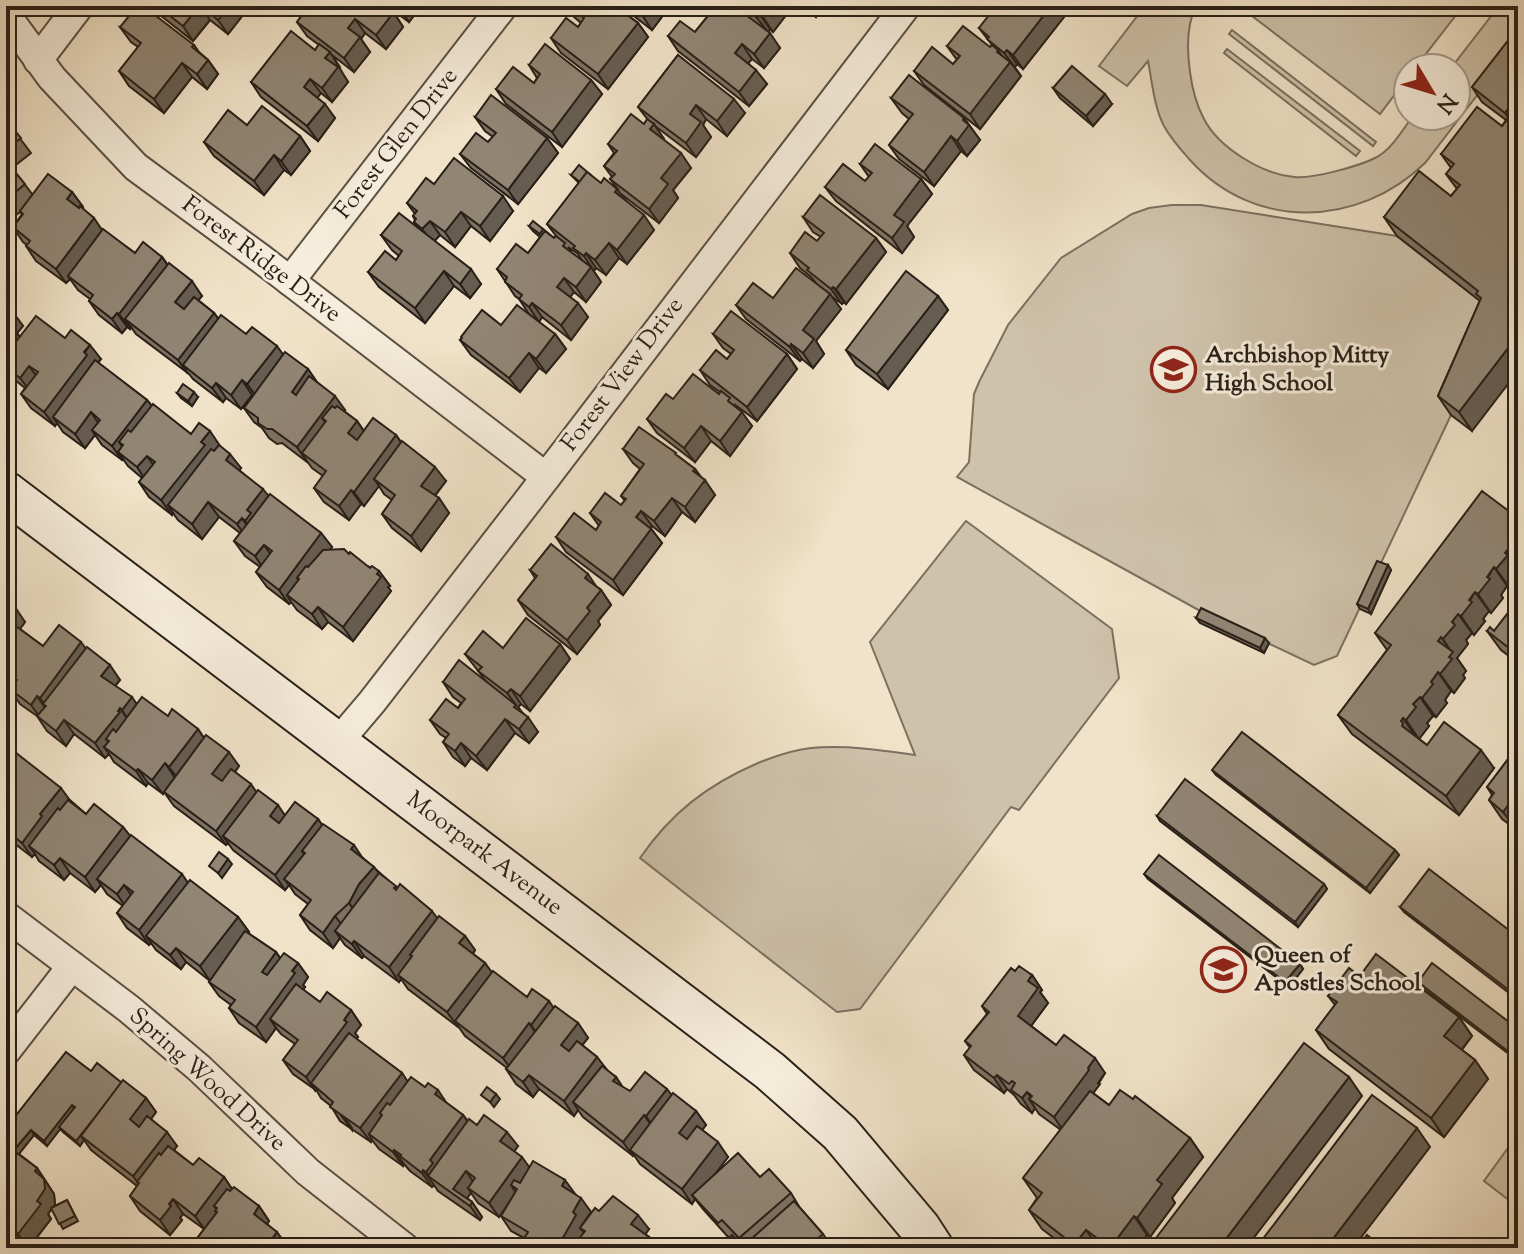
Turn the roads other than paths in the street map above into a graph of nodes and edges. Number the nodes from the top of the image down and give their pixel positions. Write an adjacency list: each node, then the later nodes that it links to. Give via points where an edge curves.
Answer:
1 (79, 6): 5 (street)
2 (503, 6): 6 (street, Forest Glen Drive)
3 (906, 6): 7 (street, Forest View Drive)
4 (6, 15): 5 (street, Forest Ridge Drive)
5 (38, 60): 6 (street, Forest Ridge Drive, via 136,167)
6 (290, 281): 7 (street, Forest Ridge Drive)
7 (546, 477): 9 (street, Forest View Drive)
8 (6, 492): 9 (main road, Moorpark Avenue)
9 (338, 742): 14 (main road, Moorpark Avenue, via 770,1071 840,1133)
10 (6, 916): 11 (street, Spring Wood Drive)
11 (72, 966): 12 (street); 13 (street, Spring Wood Drive, via 199,1068 308,1172)
12 (6, 1051)
13 (405, 1248)
14 (933, 1248)

